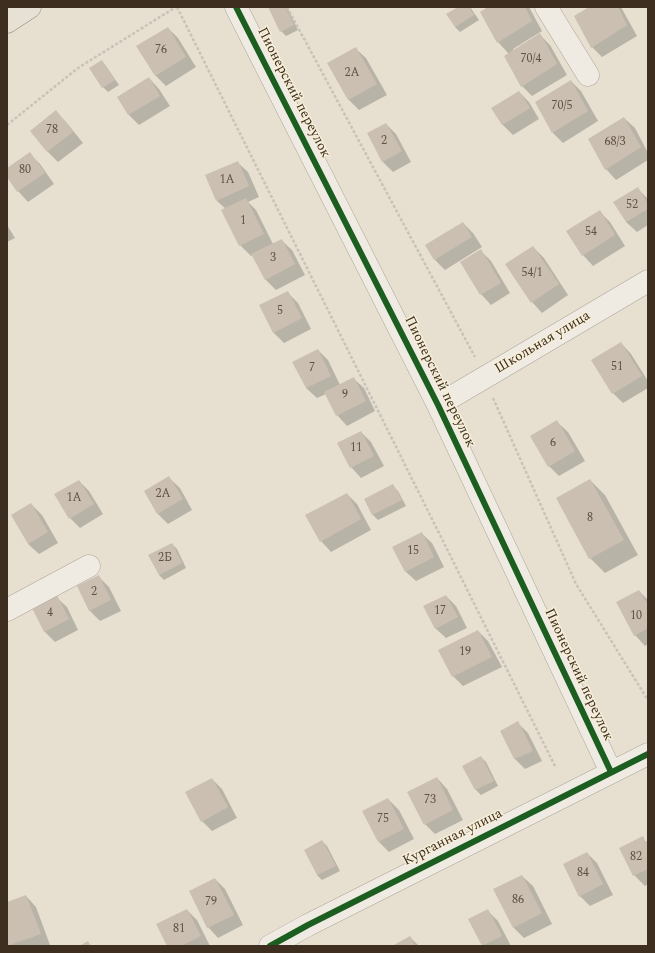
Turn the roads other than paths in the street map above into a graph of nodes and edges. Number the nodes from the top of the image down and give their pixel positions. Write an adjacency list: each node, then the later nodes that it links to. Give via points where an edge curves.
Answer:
1 (30, 7): 4 (main road)
2 (236, 7): 7 (street, Пионерский переулок)
3 (546, 7): 5 (street)
4 (7, 22)
5 (588, 75)
6 (648, 281): 7 (street, Школьная улица)
7 (438, 405): 11 (street, Пионерский переулок)
8 (89, 566): 9 (street)
9 (7, 610)
10 (648, 754): 11 (street, Курганная улица)
11 (611, 772): 12 (street, Курганная улица)
12 (270, 946)

